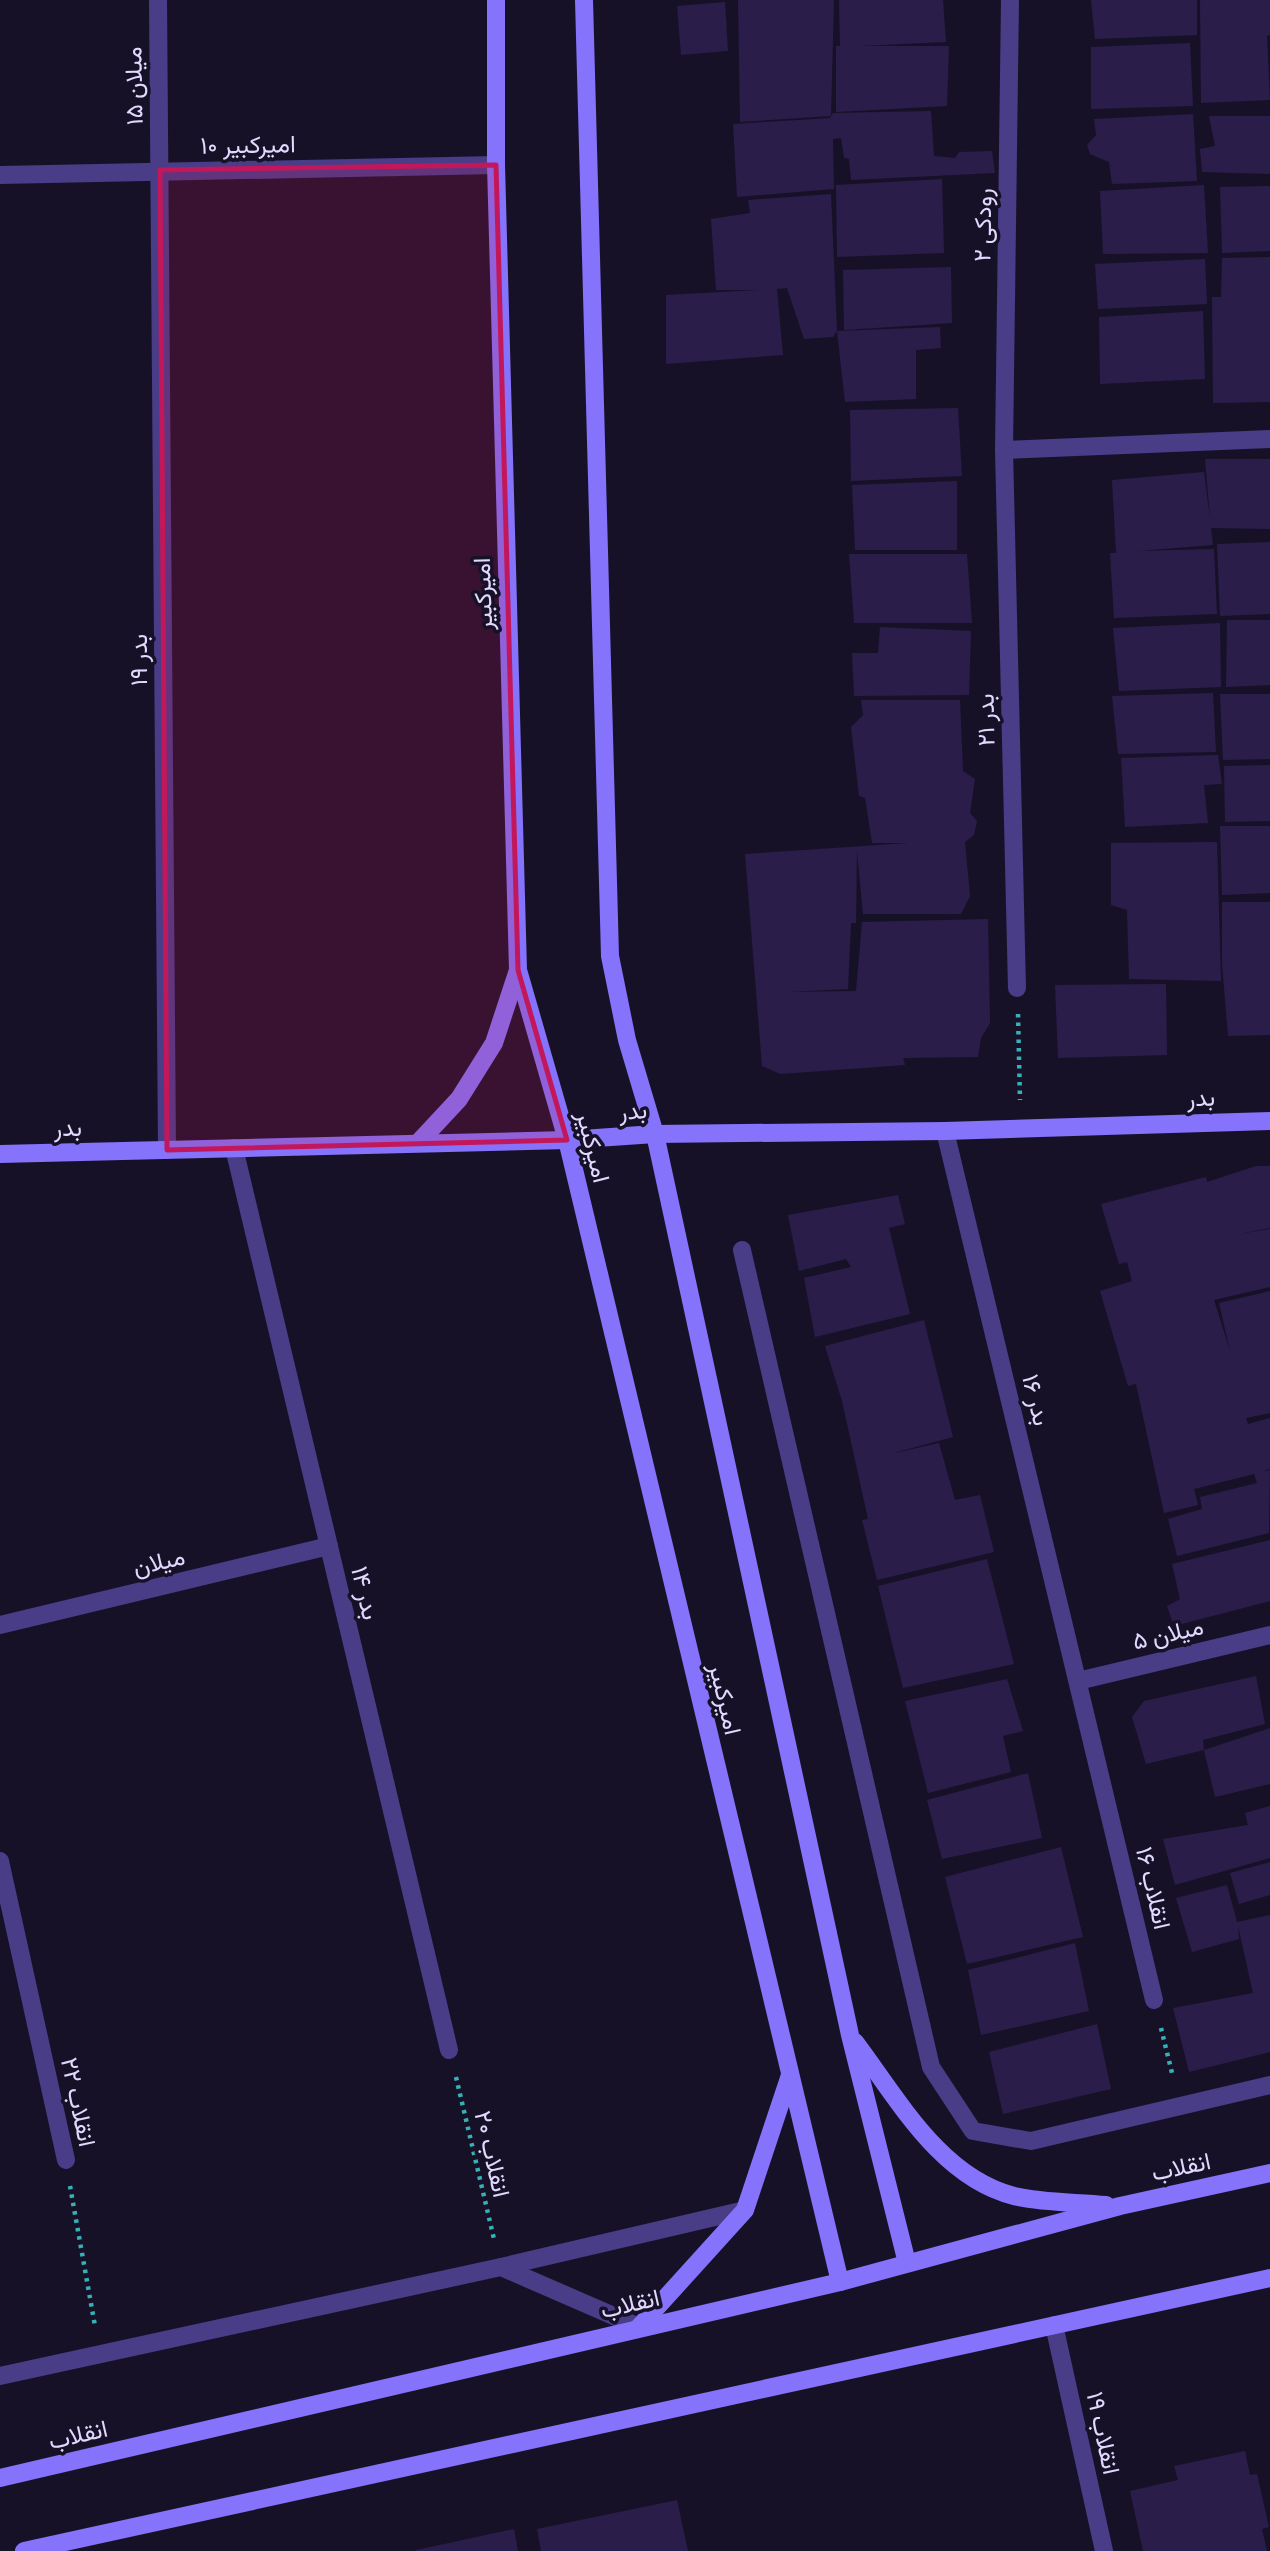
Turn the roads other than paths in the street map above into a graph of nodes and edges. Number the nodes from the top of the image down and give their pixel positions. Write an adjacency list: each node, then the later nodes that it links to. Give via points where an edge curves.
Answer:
1 (158, 0): 6 (street, میلان ۱۵)
2 (496, 0): 5 (street, امیرکبیر)
3 (584, 0): 14 (street, امیرکبیر, via 610,956 627,1040)
4 (1010, 0): 9 (street, رودکی ۲)
5 (496, 165): 6 (street, امیرکبیر ۱۰); 10 (street, امیرکبیر)
6 (160, 170): 7 (street, امیرکبیر ۱۰); 18 (street, بدر ۱۹)
7 (0, 176)
8 (1270, 439): 9 (street)
9 (1004, 450): 11 (street, بدر ۲۱)
10 (518, 970): 15 (street, امیرکبیر); 16 (street, via 495,1043 459,1099)
11 (1017, 988)
12 (1270, 1121): 13 (street, بدر)
13 (946, 1131): 14 (street, بدر); 24 (street, بدر ۱۶)
14 (655, 1134): 15 (street, بدر); 27 (street, امیرکبیر)
15 (567, 1140): 16 (street, بدر); 29 (street, امیرکبیر)
16 (418, 1143): 17 (street, بدر)
17 (234, 1148): 18 (street, بدر); 21 (street, بدر ۱۴)
18 (167, 1150): 19 (street, بدر)
19 (0, 1154)
20 (742, 1250): 30 (street, via 930,2067 973,2131 1031,2141)
21 (329, 1546): 22 (street, میلان); 28 (street, بدر ۱۴)
22 (0, 1625)
23 (1270, 1635): 24 (street, میلان ۵)
24 (1078, 1681): 26 (street, انقلاب ۱۶)
25 (0, 1861): 31 (street, انقلاب ۲۲)
26 (1154, 2000)
27 (850, 2035): 33 (street, via 924,2135 959,2171 1014,2196); 35 (street, امیرکبیر)
28 (449, 2050)
29 (790, 2075): 34 (street); 38 (street, امیرکبیر)
30 (1270, 2085)
31 (66, 2160)
32 (1270, 2173): 33 (street, انقلاب)
33 (1120, 2206): 35 (street, انقلاب)
34 (745, 2210): 36 (street); 40 (street)
35 (907, 2263): 38 (street, انقلاب)
36 (501, 2267): 40 (street); 41 (street)
37 (1270, 2278): 39 (street)
38 (840, 2282): 40 (street, انقلاب)
39 (1054, 2325): 43 (street); 44 (street, انقلاب ۱۹)
40 (639, 2327): 42 (street, انقلاب)
41 (0, 2376)
42 (0, 2478)
43 (24, 2551)
44 (1104, 2551)

